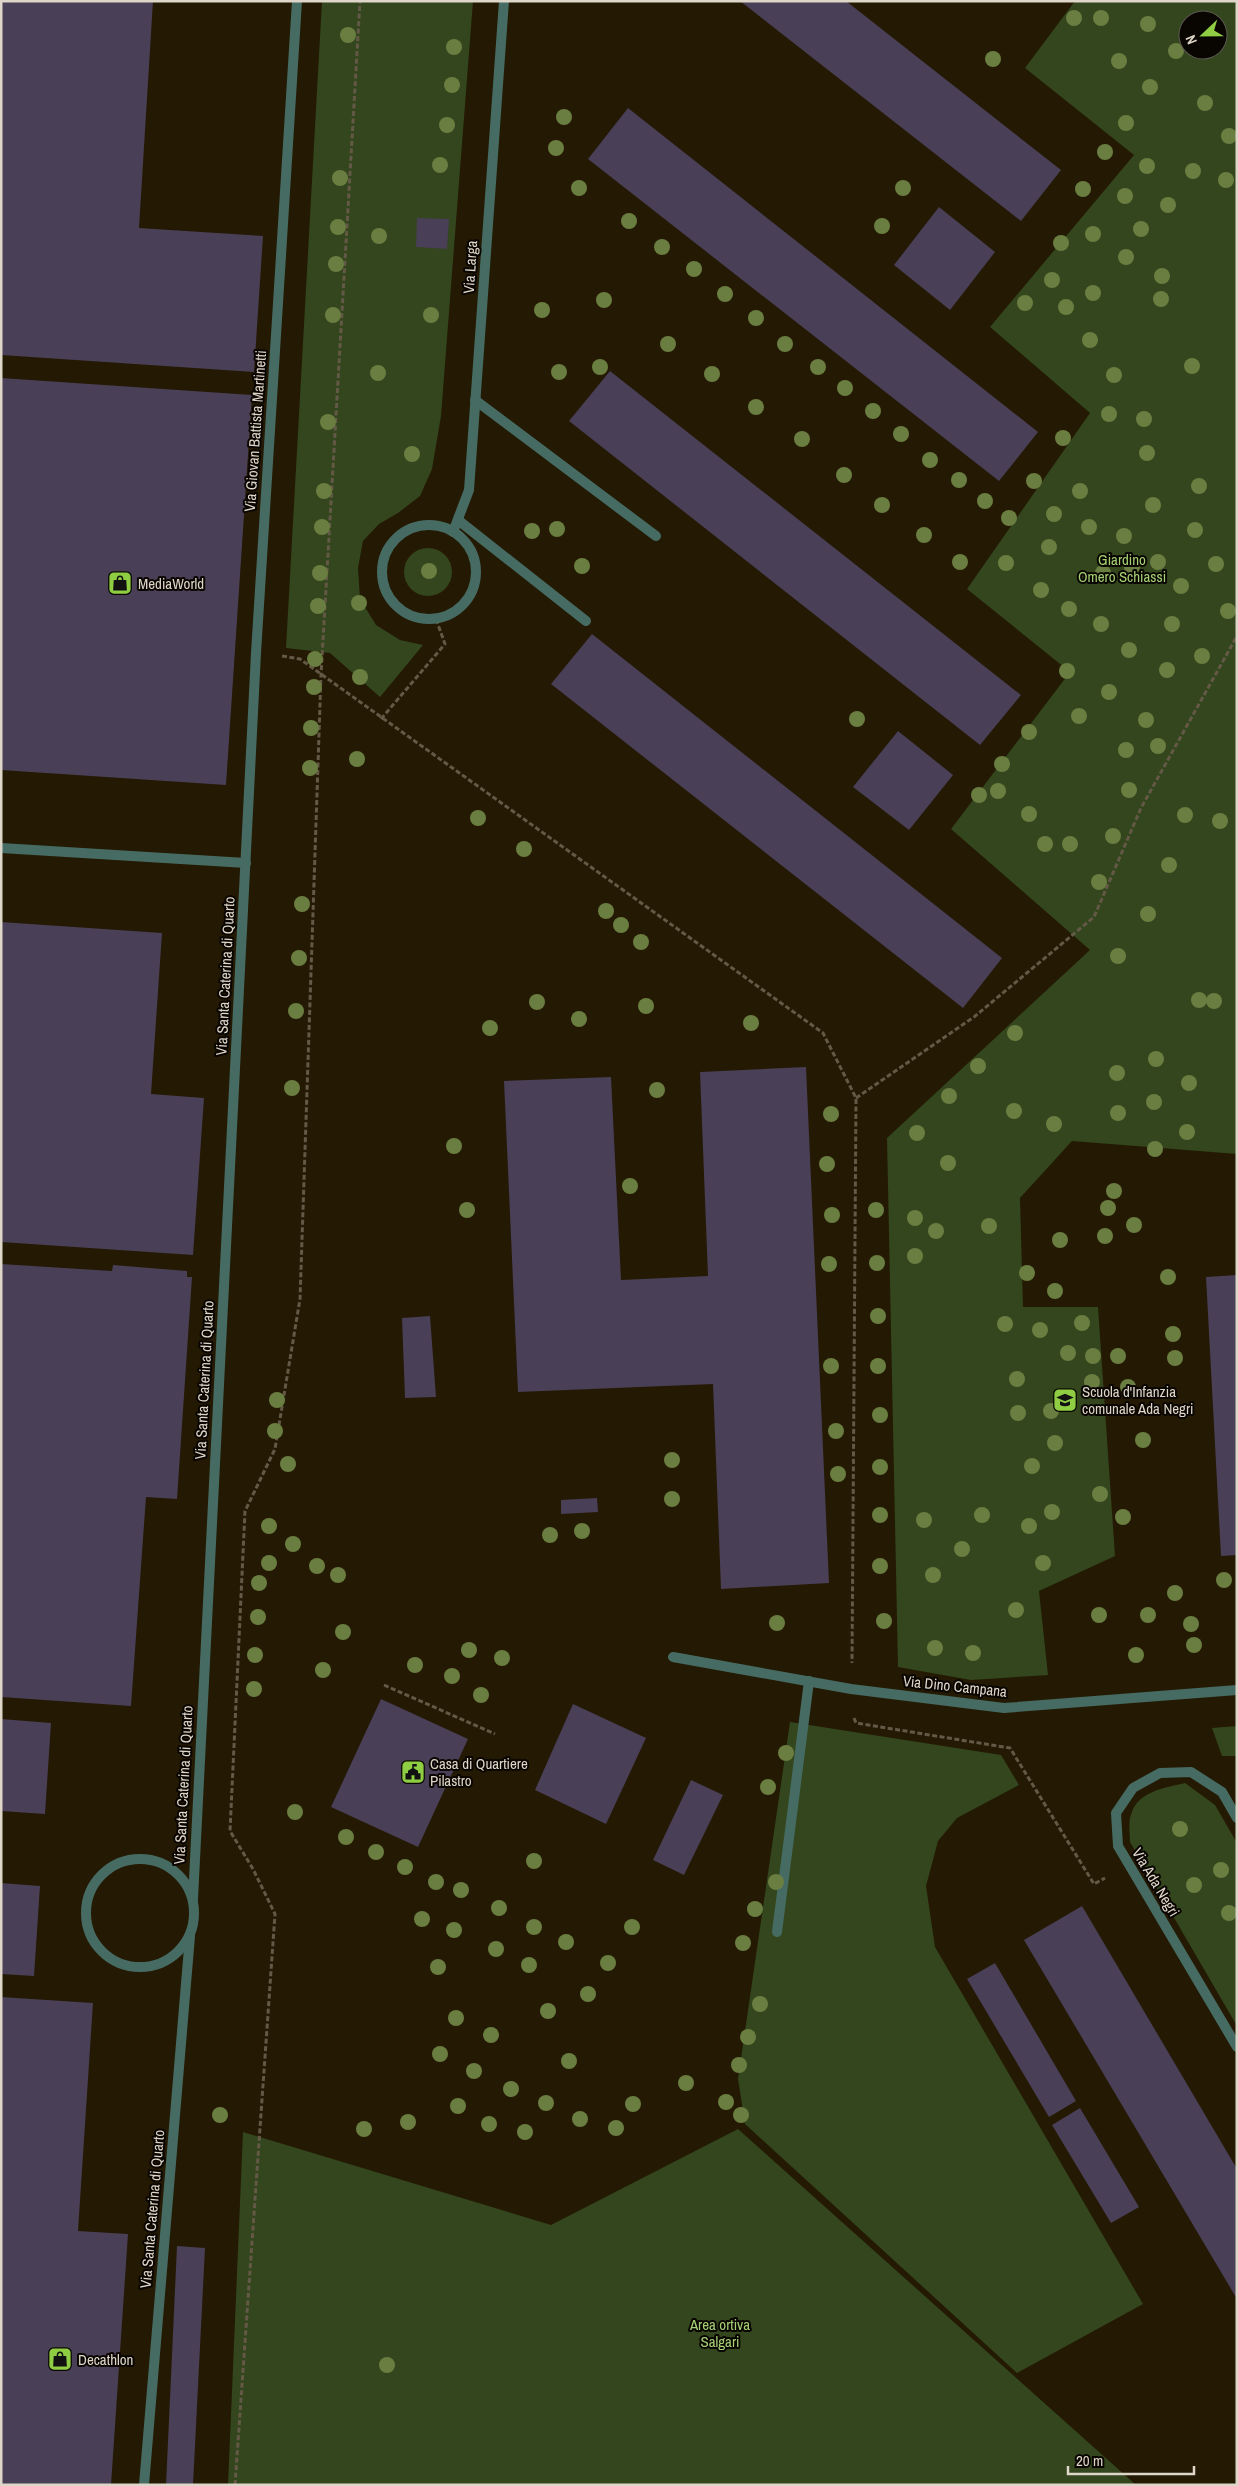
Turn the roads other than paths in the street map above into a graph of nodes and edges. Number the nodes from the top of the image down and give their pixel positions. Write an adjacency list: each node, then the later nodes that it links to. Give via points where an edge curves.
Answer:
1 (297, 1): 9 (street, Via Giovan Battista Martinetti)
2 (504, 1): 3 (street, Via Larga)
3 (475, 400): 4 (street, Via Larga, via 469,490); 6 (street)
4 (458, 520): 5 (street, Via Larga); 7 (street)
5 (453, 532): 5 (street, via 427,524 407,530 390,544 381,570 382,584 397,608 422,619 436,619 451,614 464,604 473,590 476,574 474,557 466,543)
6 (656, 536)
7 (586, 621)
8 (1, 848): 9 (street)
9 (246, 863): 14 (street, Via Santa Caterina di Quarto)
10 (672, 1657): 11 (street, Via Dino Campana)
11 (809, 1681): 12 (street, Via Dino Campana, via 1004,1708); 15 (street)
12 (1237, 1690)
13 (1237, 1818): 17 (street, Via Ada Negri, via 1222,1792 1191,1772 1160,1773 1133,1788 1116,1813 1118,1846)
14 (193, 1899): 16 (street, via 195,1917); 16 (street, via 185,1881 171,1868 154,1860 135,1858 119,1862 104,1872 87,1900 90,1934 99,1948 127,1966 146,1968 164,1962 179,1952)
15 (777, 1932)
16 (190, 1936): 18 (street, Via Santa Caterina di Quarto)
17 (1237, 2047)
18 (144, 2485)

